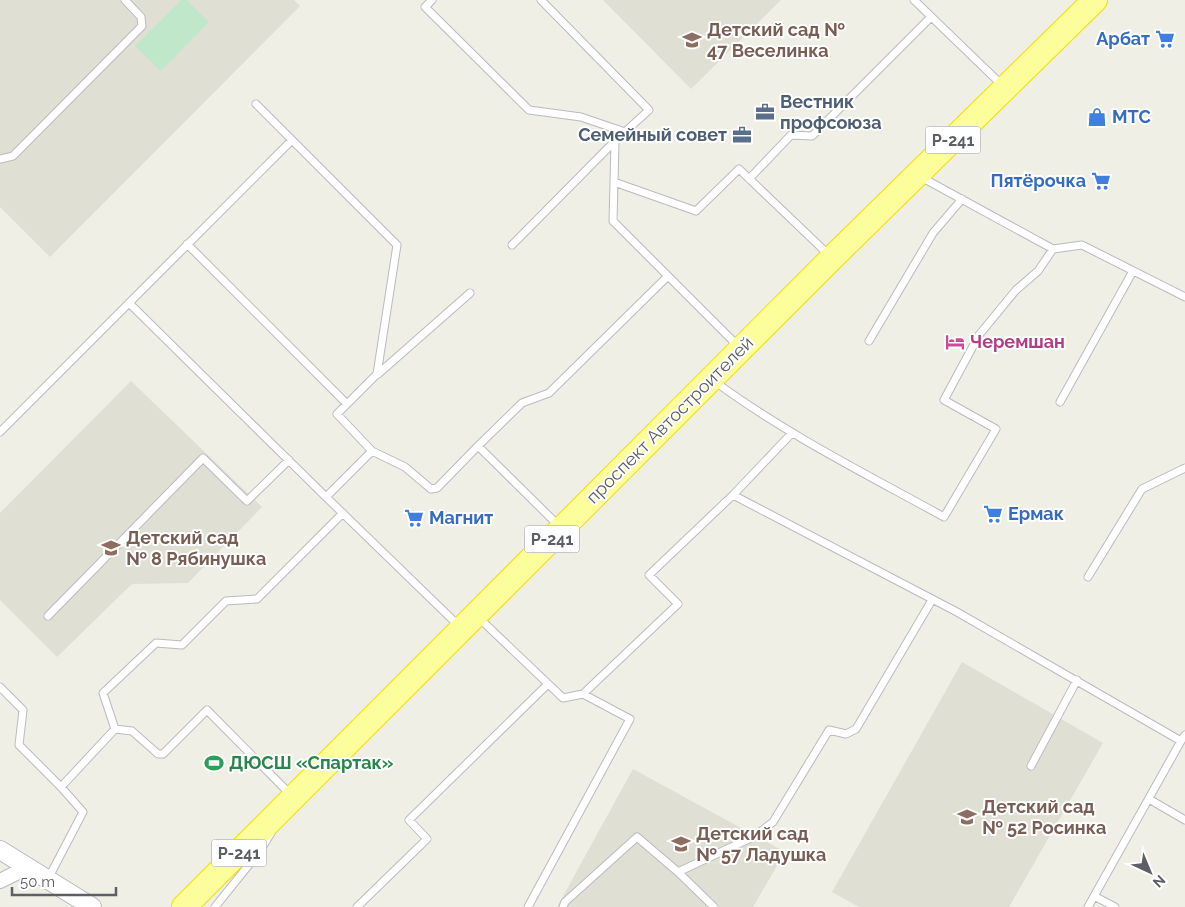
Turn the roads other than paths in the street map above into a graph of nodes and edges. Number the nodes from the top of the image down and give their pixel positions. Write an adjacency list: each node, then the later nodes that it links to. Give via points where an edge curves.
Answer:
1 (125, 0): 12 (lane, via 141,17 142,26 12,156)
2 (432, 0): 9 (lane, via 425,7 529,110 581,117)
3 (541, 0): 9 (lane, via 649,110)
4 (914, 0): 6 (lane)
5 (1095, 0): 7 (highway, проспект Автостроителей / Р-241)
6 (931, 17): 7 (lane); 14 (lane, via 812,136 791,135)
7 (1005, 88): 13 (highway, проспект Автостроителей / Р-241)
8 (256, 104): 10 (lane)
9 (625, 132): 11 (lane)
10 (292, 140): 17 (lane); 28 (lane, via 397,244)
11 (615, 141): 15 (lane); 18 (lane)
12 (0, 159)
13 (918, 175): 16 (lane); 20 (highway, проспект Автостроителей / Р-241)
14 (749, 179): 15 (lane, via 739,169 696,211); 20 (lane)
15 (614, 182): 22 (lane, via 613,220)
16 (962, 199): 19 (lane); 26 (lane, via 933,233)
17 (187, 244): 25 (lane); 31 (lane)
18 (512, 245)
19 (1053, 248): 21 (lane, via 1082,245); 33 (lane, via 1038,271 1016,290 979,335 944,400 996,429 944,517)
20 (832, 258): 27 (highway, проспект Автостроителей / Р-241)
21 (1133, 271): 24 (lane); 30 (lane)
22 (668, 276): 27 (lane); 34 (lane, via 549,393 522,403)
23 (470, 293): 28 (lane)
24 (1185, 297)
25 (129, 303): 32 (lane); 36 (lane)
26 (869, 341)
27 (741, 349): 29 (highway, проспект Автостроителей / Р-241)
28 (378, 374): 31 (lane)
29 (711, 379): 33 (lane); 41 (highway, проспект Автостроителей / Р-241)
30 (1060, 402)
31 (347, 404): 35 (lane, via 337,414)
32 (0, 432)
33 (792, 433): 38 (lane)
34 (478, 446): 35 (lane, via 437,488 431,489 405,467); 41 (lane)
35 (372, 451): 39 (lane)
36 (289, 460): 39 (lane); 44 (lane, via 247,501 203,458)
37 (1185, 468): 42 (lane, via 1142,489)
38 (733, 495): 43 (lane); 49 (lane, via 649,575 678,604)
39 (326, 497): 40 (lane)
40 (343, 513): 45 (lane); 50 (lane, via 257,599 226,601 182,645 156,642 103,693)
41 (562, 529): 45 (highway, проспект Автостроителей / Р-241)
42 (1088, 577)
43 (932, 600): 46 (lane); 59 (lane, via 856,729 846,734 829,730 773,822 755,836)
44 (48, 616)
45 (468, 621): 47 (lane); 54 (highway, проспект Автостроителей / Р-241)
46 (1077, 680): 51 (lane); 52 (lane)
47 (548, 684): 49 (lane, via 563,698); 66 (lane, via 409,820 427,839)
48 (0, 687): 53 (lane, via 23,710 19,745)
49 (583, 694): 67 (lane, via 630,720)
50 (115, 729): 53 (lane); 54 (lane, via 132,732 158,754 163,754 207,710)
51 (1183, 738): 55 (lane)
52 (1031, 766)
53 (61, 787): 60 (lane, via 83,812)
54 (294, 798): 64 (highway, проспект Автостроителей / Р-241); 65 (lane, via 260,852)
55 (1149, 799): 56 (lane); 62 (lane)
56 (1185, 820)
57 (0, 850): 58 (street)
58 (28, 866): 60 (street); 61 (street)
59 (678, 872): 68 (lane, via 637,837); 69 (lane)
60 (48, 879): 63 (street)
61 (0, 881)
62 (1094, 896): 70 (lane); 71 (lane)
63 (92, 907)
64 (184, 907)
65 (214, 907)
66 (357, 907)
67 (528, 907)
68 (563, 907)
69 (714, 907)
70 (1088, 907)
71 (1115, 907)

